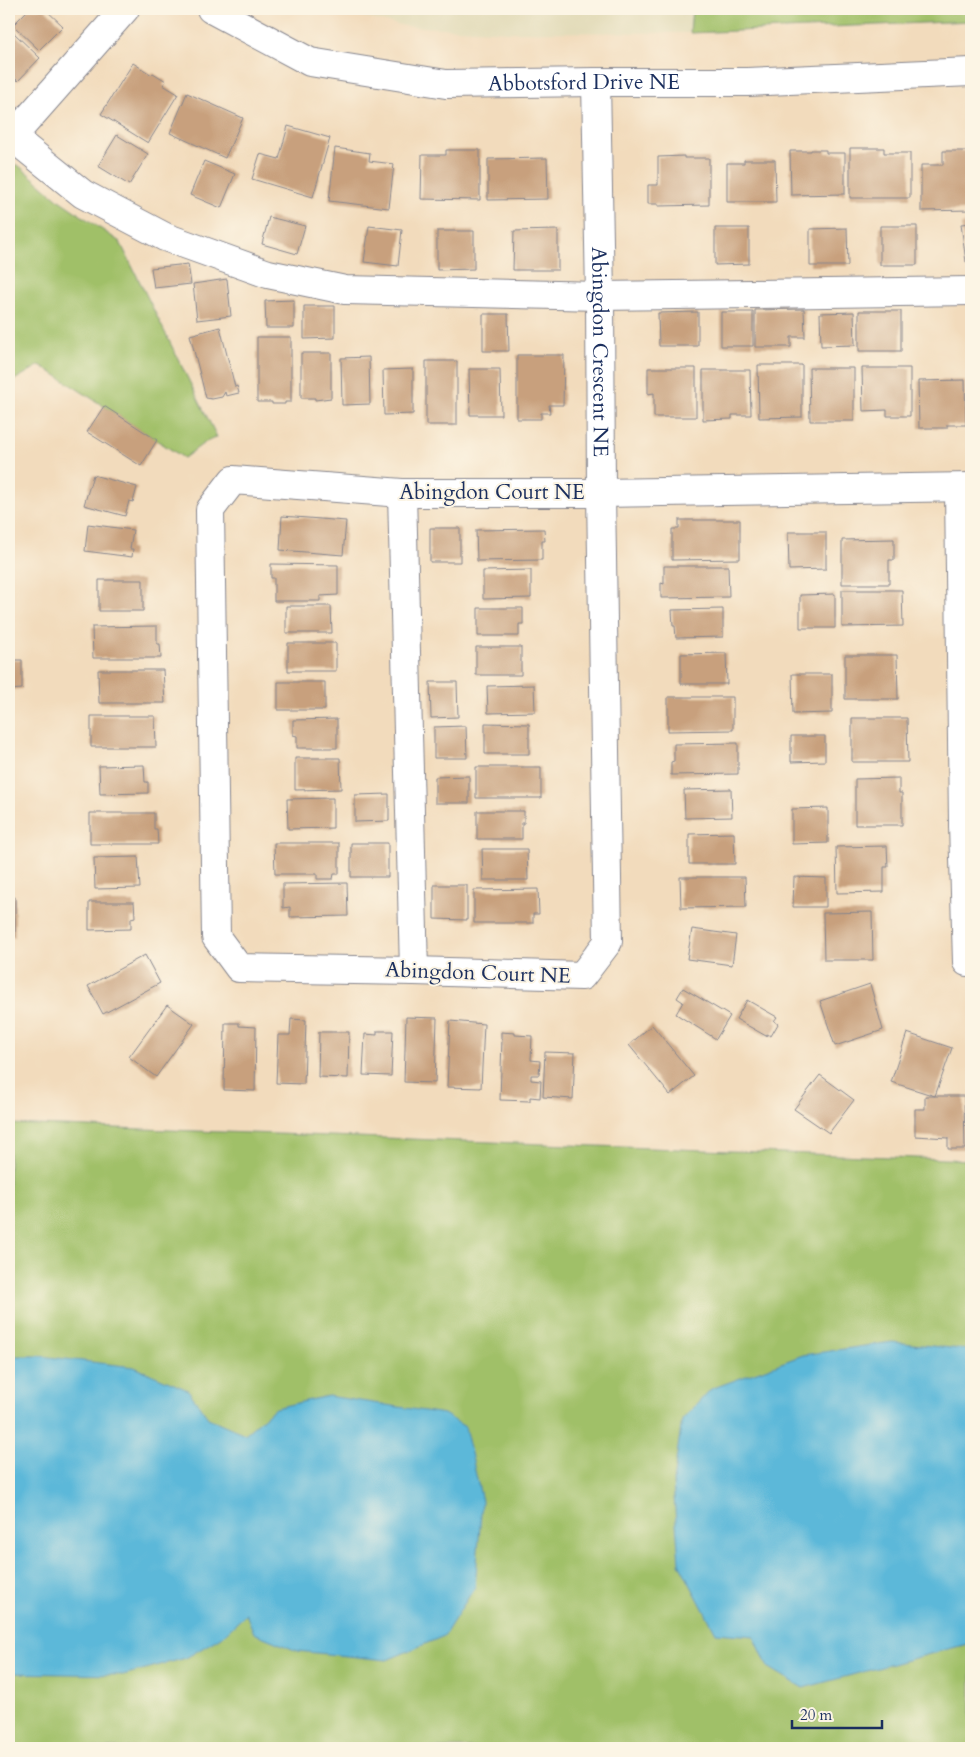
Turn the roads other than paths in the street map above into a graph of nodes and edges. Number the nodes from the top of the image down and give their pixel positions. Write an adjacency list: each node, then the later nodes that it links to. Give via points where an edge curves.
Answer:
1 (125, 9): 5 (street)
2 (211, 9): 4 (street, Abbotsford Drive NE, via 310,62 446,84)
3 (971, 72): 4 (street, Abbotsford Drive NE, via 747,82)
4 (596, 82): 7 (street, Abingdon Crescent NE)
5 (11, 138): 7 (street, via 83,194 165,237 268,274 345,290)
6 (971, 291): 7 (street)
7 (600, 296): 10 (street, Abingdon Crescent NE)
8 (965, 488): 10 (street); 11 (street)
9 (402, 493): 10 (street, Abingdon Court NE); 13 (street); 13 (street, Abingdon Court NE, via 233,480 210,510 216,937 239,968)
10 (601, 493): 13 (street, Abingdon Court NE, via 608,942 582,976)
11 (967, 824): 12 (street)
12 (966, 962)
13 (414, 971)

